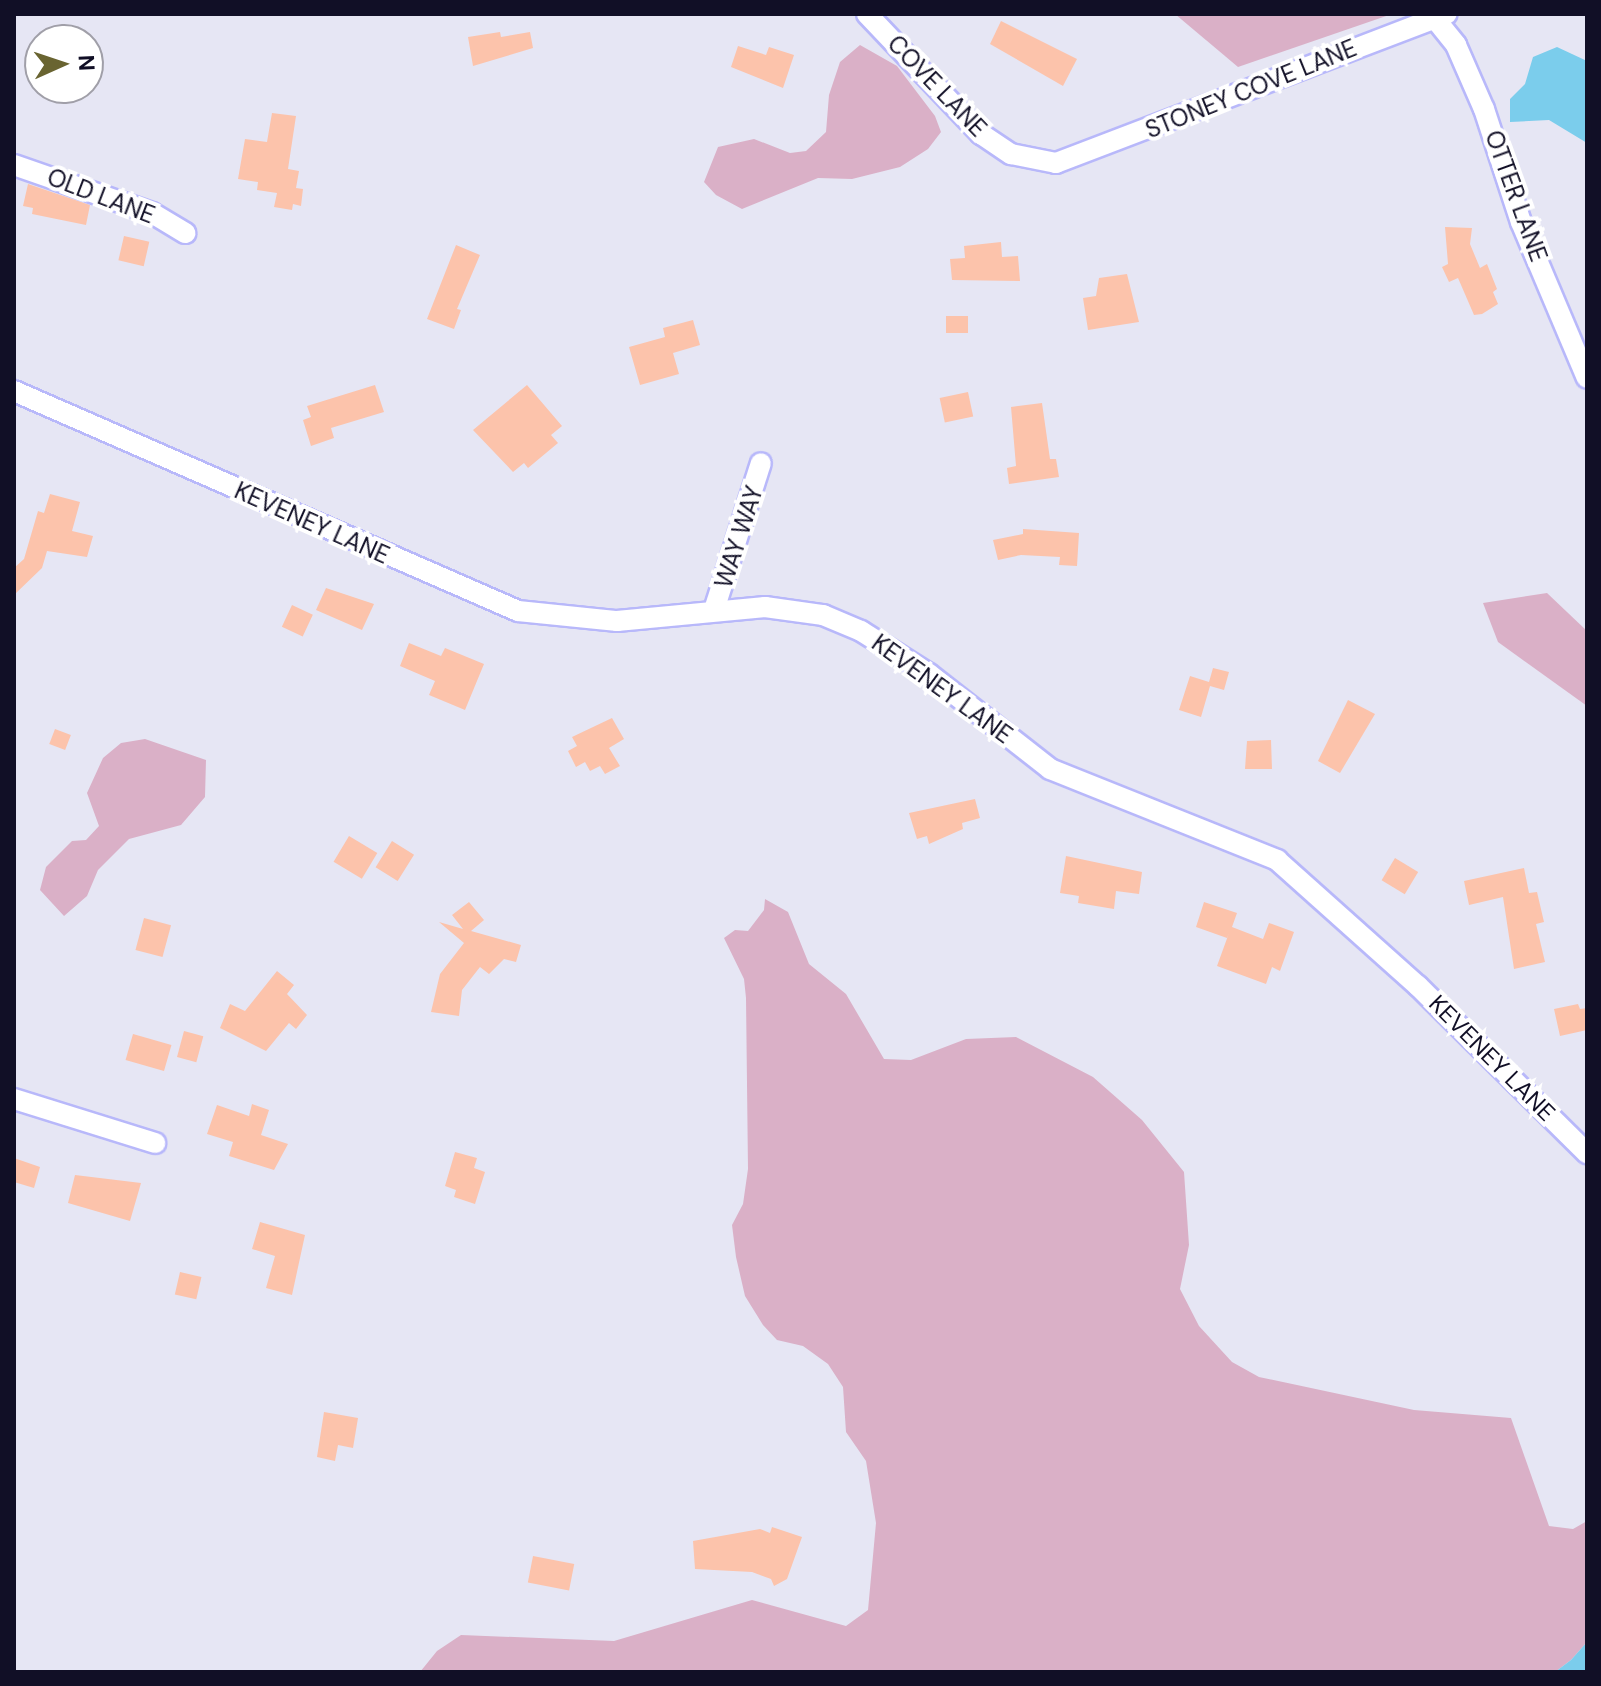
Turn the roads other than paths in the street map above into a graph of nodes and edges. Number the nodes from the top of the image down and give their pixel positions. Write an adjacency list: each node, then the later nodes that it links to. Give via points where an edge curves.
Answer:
1 (867, 14): 3 (street, COVE LANE, via 981,134 1011,154)
2 (1441, 17): 3 (street, STONEY COVE LANE); 6 (street, OTTER LANE, via 1484,109 1521,222)
3 (1056, 163)
4 (14, 165): 5 (street, OLD LANE, via 152,213)
5 (185, 233)
6 (1587, 378)
7 (14, 391): 9 (street, KEVENEY LANE, via 518,611 617,621)
8 (761, 463): 9 (street, WAY WAY)
9 (714, 610): 12 (street, KEVENEY LANE, via 798,609 861,631 929,674 1050,769 1277,860 1418,986)
10 (14, 1099): 11 (street)
11 (155, 1143)
12 (1587, 1153)

